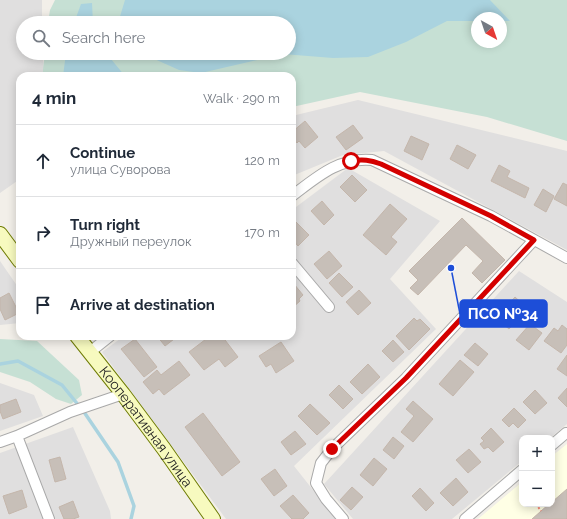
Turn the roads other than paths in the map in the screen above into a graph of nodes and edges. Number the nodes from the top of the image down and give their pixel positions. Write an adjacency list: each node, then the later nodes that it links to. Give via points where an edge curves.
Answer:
1 (296, 193): 3 (street, via 338,165 362,159 372,160 491,216)
2 (0, 234): 4 (street)
3 (534, 240): 5 (street); 19 (street, via 406,378 332,449 321,463 316,483)
4 (16, 256)
5 (567, 258)
6 (296, 268): 7 (street)
7 (329, 307)
8 (80, 340): 10 (street, Кооперативная улица)
9 (105, 340): 10 (street)
10 (90, 352): 11 (street, Кооперативная улица)
11 (123, 394): 13 (street, via 70,412); 18 (street, Кооперативная улица)
12 (566, 433): 15 (street)
13 (17, 436): 14 (street); 17 (street)
14 (0, 442)
15 (555, 442)
16 (521, 471): 20 (street)
17 (49, 519)
18 (213, 519)
19 (343, 519)
20 (465, 519)

